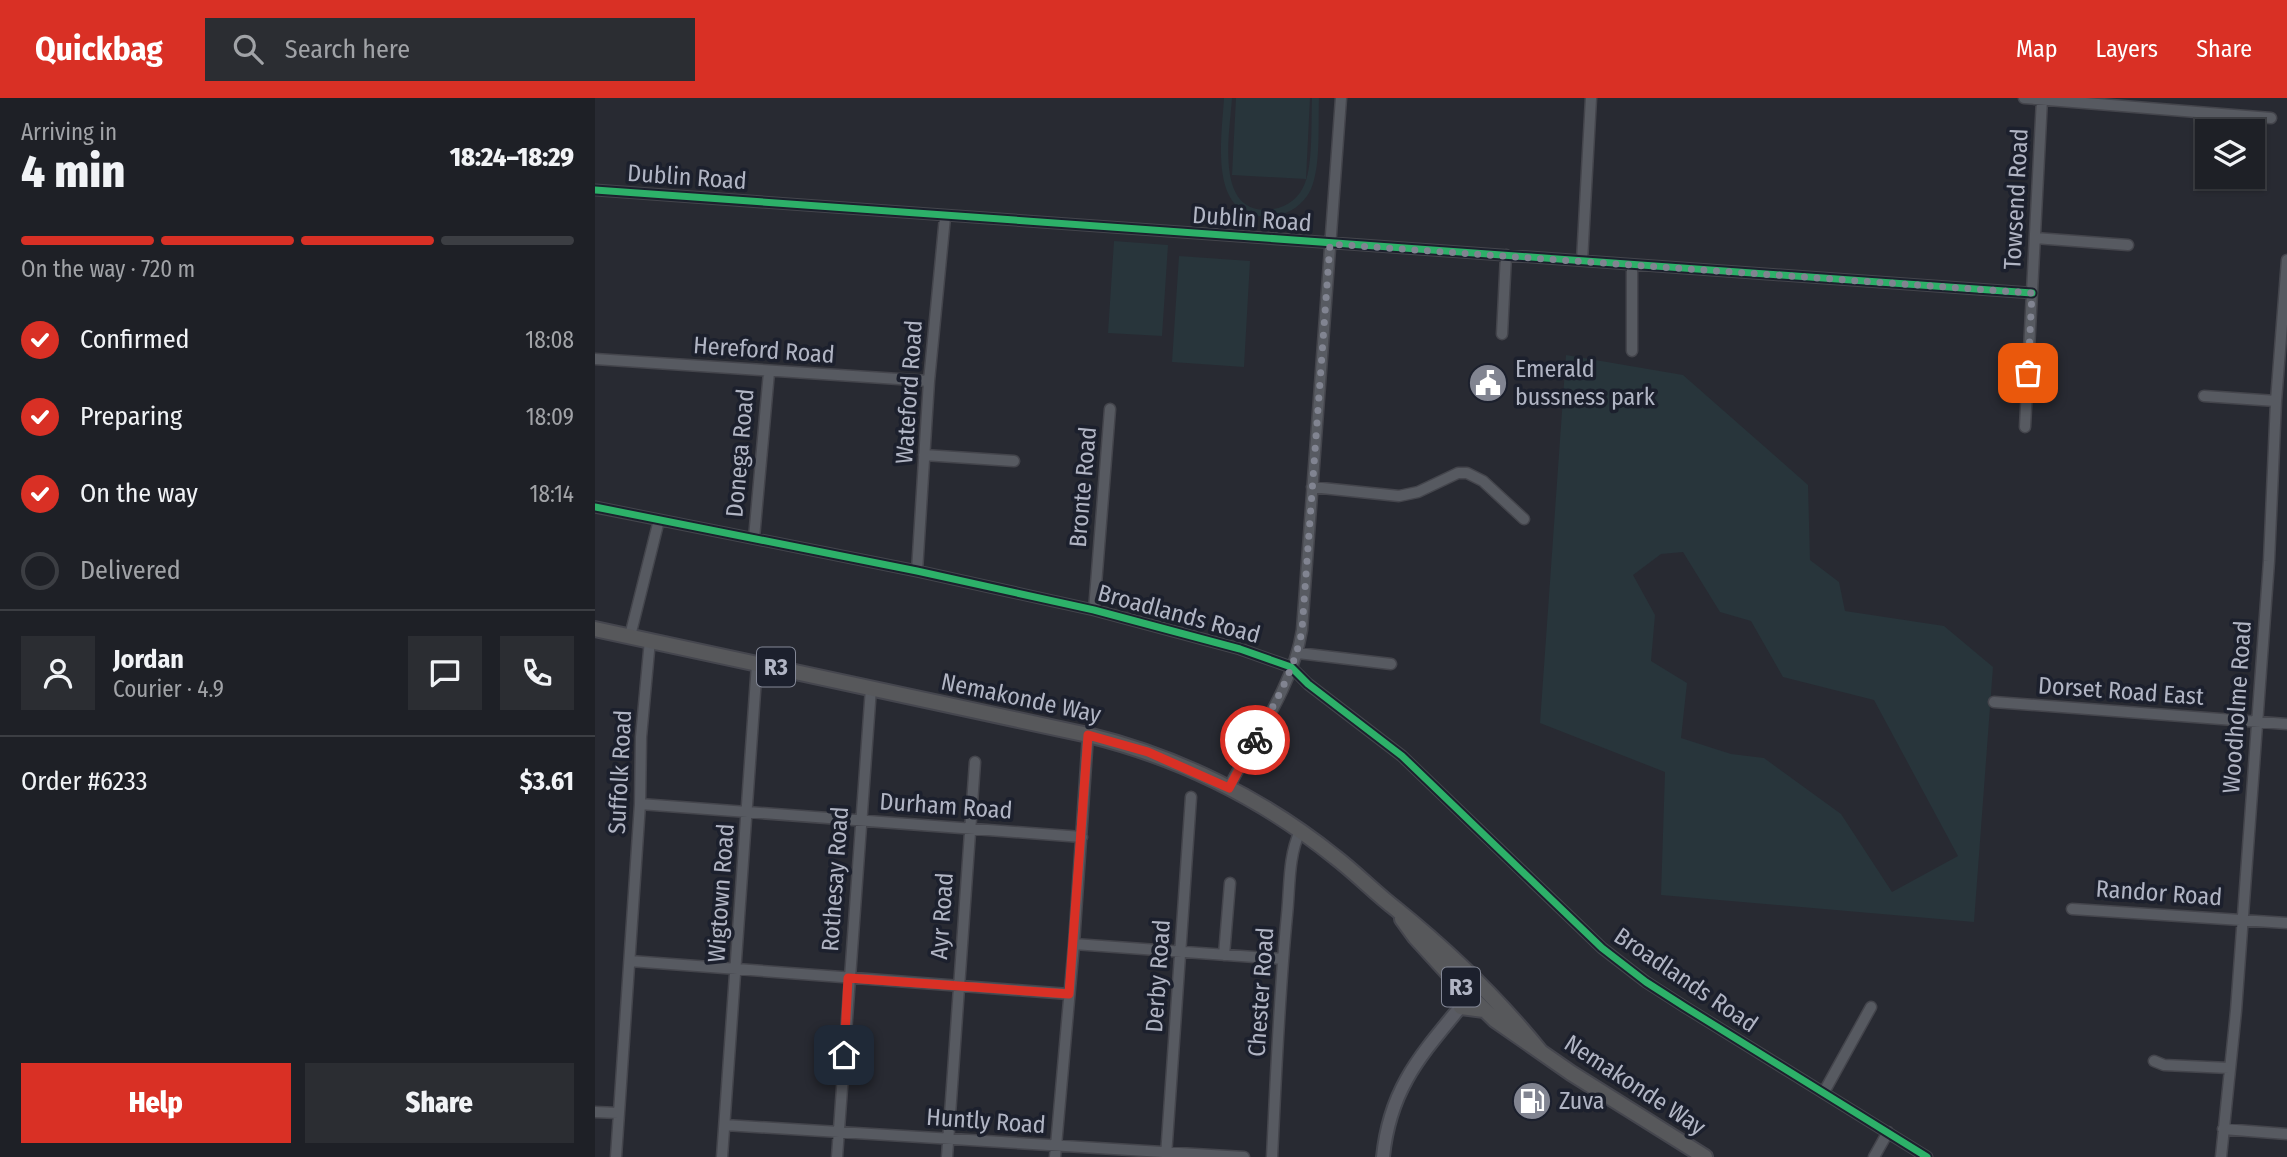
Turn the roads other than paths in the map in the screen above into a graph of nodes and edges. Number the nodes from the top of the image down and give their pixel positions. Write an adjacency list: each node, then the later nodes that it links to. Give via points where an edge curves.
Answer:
1 (1342, 98): 9 (street)
2 (1591, 98): 13 (street)
3 (2024, 98): 4 (street)
4 (2042, 99): 5 (street); 8 (street, Towsend Road)
5 (2271, 118)
6 (595, 190): 7 (street, Dublin Road)
7 (945, 216): 9 (street, Dublin Road); 20 (street, Wateford Road)
8 (2035, 239): 10 (street); 15 (street, Towsend Road)
9 (1330, 244): 11 (street, Dublin Road); 27 (street)
10 (2128, 246)
11 (1506, 255): 13 (street, Dublin Road); 16 (street)
12 (2287, 260): 22 (street, Woodholme Road)
13 (1582, 261): 14 (street, Dublin Road)
14 (1632, 265): 15 (street, Dublin Road); 17 (street)
15 (2032, 293): 24 (street, Towsend Road)
16 (1502, 334)
17 (1632, 351)
18 (595, 359): 19 (street, Hereford Road)
19 (769, 372): 20 (street, Hereford Road); 31 (street, Donega Road)
20 (929, 381): 25 (street, Wateford Road)
21 (2204, 396): 22 (street)
22 (2276, 401): 43 (street, Woodholme Road)
23 (1110, 409): 33 (street, Bronte Road)
24 (2025, 427)
25 (924, 455): 26 (street); 32 (street, Wateford Road)
26 (1014, 461)
27 (1312, 487): 29 (street, via 1399,496 1458,472 1467,473 1483,481); 37 (street)
28 (595, 507): 30 (street, Broadlands Road)
29 (1524, 519)
30 (659, 520): 31 (street, Broadlands Road); 35 (street)
31 (754, 538): 32 (street, Broadlands Road)
32 (917, 571): 33 (street, Broadlands Road)
33 (1094, 610): 40 (street, Broadlands Road)
34 (595, 629): 35 (highway, Nemakonde Way / R3)
35 (630, 636): 36 (highway, Nemakonde Way / R3)
36 (650, 640): 38 (highway, Nemakonde Way / R3); 49 (street, Suffolk Road)
37 (1298, 653): 39 (street); 40 (street)
38 (757, 664): 41 (highway, Nemakonde Way / R3); 50 (street, Wigtown Road)
39 (1391, 664)
40 (1291, 667): 47 (street); 74 (street, Broadlands Road, via 1402,756 1602,948 1675,1001)
41 (871, 688): 45 (highway, Nemakonde Way / R3); 51 (street, Rothesay Road)
42 (1994, 702): 43 (street, Dorset Road East)
43 (2257, 722): 44 (street, Dorset Road East); 58 (street, Woodholme Road)
44 (2287, 724)
45 (1088, 735): 47 (highway, Nemakonde Way / R3, via 1148,752); 54 (street)
46 (975, 762): 52 (street, Ayr Road)
47 (1229, 788): 53 (highway, Nemakonde Way / R3)
48 (1191, 797): 61 (street, Derby Road)
49 (640, 804): 50 (street, Durham Road); 64 (street, Suffolk Road)
50 (747, 813): 51 (street, Durham Road); 65 (street, Wigtown Road)
51 (859, 821): 52 (street, Durham Road); 66 (street, Rothesay Road)
52 (970, 829): 54 (street, Durham Road); 67 (street, Ayr Road)
53 (1300, 831): 56 (highway, Nemakonde Way / R3); 63 (street, Chester Road, via 1290,856)
54 (1082, 837): 60 (street)
55 (1230, 883): 62 (street)
56 (1396, 909): 69 (highway, Nemakonde Way / R3, via 1415,937); 69 (highway, Nemakonde Way / R3, via 1428,933)
57 (2072, 909): 58 (street, Randor Road)
58 (2243, 919): 59 (street, Randor Road); 73 (street, Woodholme Road)
59 (2287, 923)
60 (1074, 944): 61 (street); 68 (street)
61 (1181, 951): 62 (street); 84 (street, Derby Road)
62 (1224, 955): 63 (street)
63 (1283, 959): 90 (street, Chester Road)
64 (630, 961): 65 (street); 76 (street, Suffolk Road)
65 (737, 969): 66 (street); 77 (street, Wigtown Road)
66 (848, 978): 67 (street); 80 (street, Rothesay Road)
67 (958, 986): 68 (street); 82 (street, Ayr Road)
68 (1069, 994): 83 (street)
69 (1470, 996): 71 (highway, Nemakonde Way / R3); 71 (highway, Nemakonde Way / R3); 91 (main road, via 1405,1079 1390,1115)
70 (1871, 1007): 74 (street)
71 (1541, 1051): 92 (highway, Nemakonde Way / R3)
72 (2154, 1061): 73 (street)
73 (2229, 1068): 78 (street, Woodholme Road)
74 (1824, 1092): 79 (street, Broadlands Road)
75 (595, 1112): 76 (street)
76 (618, 1113): 85 (street, Suffolk Road)
77 (725, 1125): 80 (street, Huntly Road); 86 (street, Wigtown Road)
78 (2223, 1129): 81 (street); 95 (street, Woodholme Road)
79 (1888, 1132): 93 (street); 94 (street, Broadlands Road)
80 (839, 1133): 82 (street, Huntly Road); 87 (street, Rothesay Road)
81 (2287, 1134)
82 (948, 1140): 83 (street, Huntly Road); 88 (street, Ayr Road)
83 (1055, 1152): 84 (street, Huntly Road)
84 (1166, 1155): 89 (street, Huntly Road)
85 (616, 1157)
86 (722, 1157)
87 (837, 1157)
88 (947, 1157)
89 (1244, 1157)
90 (1272, 1157)
91 (1383, 1157)
92 (1705, 1157)
93 (1874, 1157)
94 (1927, 1157)
95 (2221, 1157)

